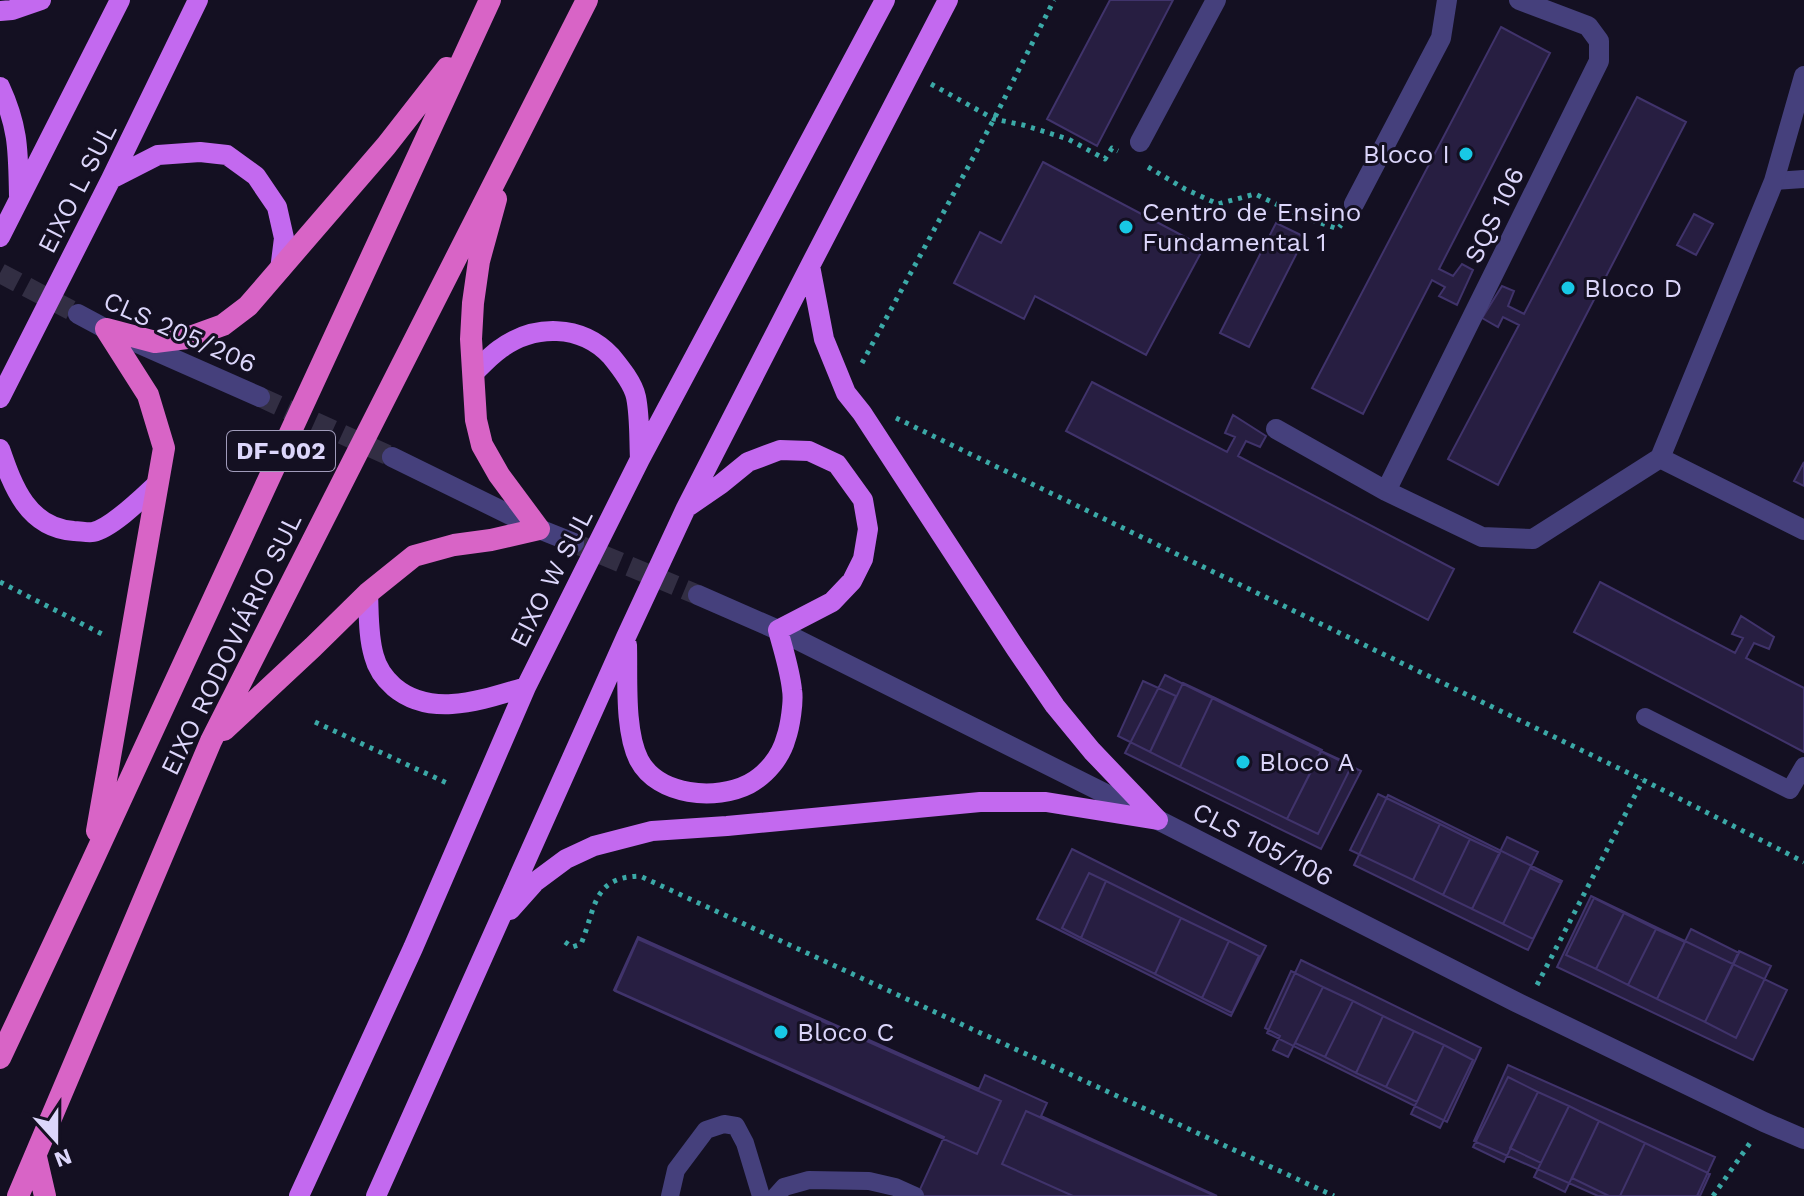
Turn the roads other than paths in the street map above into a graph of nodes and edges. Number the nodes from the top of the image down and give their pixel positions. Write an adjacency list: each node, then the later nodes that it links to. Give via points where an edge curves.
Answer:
1 (41, 0): 11 (main road)
2 (120, 0): 20 (main road, EIXO L SUL)
3 (198, 0): 17 (main road, EIXO L SUL)
4 (490, 0): 12 (highway, EIXO RODOVIÁRIO SUL / DF-002)
5 (587, 0): 16 (highway, EIXO RODOVIÁRIO SUL / DF-002)
6 (885, 0): 34 (main road, EIXO W SUL)
7 (948, 0): 23 (main road)
8 (1216, 0): 15 (street)
9 (1447, 0): 21 (street, via 1441,38)
10 (1519, 0): 36 (street, SQS 106, via 1588,26 1599,41 1599,61)
11 (0, 11)
12 (471, 38): 24 (highway); 50 (highway, EIXO RODOVIÁRIO SUL / DF-002)
13 (1804, 76): 19 (street)
14 (0, 87): 20 (main road, via 18,141)
15 (1140, 142)
16 (509, 152): 27 (highway, via 479,261); 47 (highway, EIXO RODOVIÁRIO SUL / DF-002)
17 (111, 179): 24 (main road, via 158,155 227,155 256,176 277,207 284,238); 29 (main road, EIXO L SUL)
18 (1804, 179): 19 (lane)
19 (1774, 181): 33 (street)
20 (19, 198): 22 (main road, EIXO L SUL)
21 (1354, 204)
22 (0, 237)
23 (810, 266): 37 (main road); 49 (main road, via 824,339 846,393 1055,706)
24 (280, 270): 26 (highway, via 223,325 187,338 155,342)
25 (78, 314): 26 (street, CLS 205/206)
26 (106, 329): 28 (street, CLS 205/206); 35 (highway, via 148,395 164,448)
27 (473, 374): 34 (main road, via 500,348 529,334 579,333 612,357 636,395); 38 (highway, via 482,445)
28 (260, 397)
29 (0, 398)
30 (1276, 429): 36 (street)
31 (0, 449): 35 (main road, via 13,487 35,516 60,530 94,532 122,516)
32 (392, 457): 38 (street)
33 (1660, 458): 36 (street, via 1533,539 1482,537); 39 (street)
34 (640, 459): 45 (main road, EIXO W SUL)
35 (158, 483): 50 (highway)
36 (1386, 491)
37 (686, 508): 43 (main road, via 748,462 780,450 809,451 837,464 863,500 868,529 863,559 832,602); 44 (main road)
38 (539, 529): 40 (street); 41 (highway, via 414,556)
39 (1804, 530)
40 (574, 543)
41 (368, 593): 45 (main road, via 375,660 406,697 450,705); 47 (highway)
42 (698, 595): 43 (street, CLS 105/106)
43 (778, 630): 44 (main road, via 793,692 786,739 771,768 724,792 670,787 639,761 631,737); 49 (street, CLS 105/106)
44 (626, 637): 51 (main road)
45 (526, 687): 57 (main road, EIXO W SUL)
46 (1645, 717): 48 (lane, via 1790,790)
47 (211, 741): 54 (highway, EIXO RODOVIÁRIO SUL / DF-002)
48 (1804, 766)
49 (1158, 820): 51 (main road, via 1046,802 980,802 652,831 566,859 535,882); 53 (street, CLS 105/106)
50 (91, 864): 52 (highway, EIXO RODOVIÁRIO SUL / DF-002)
51 (496, 927): 58 (main road)
52 (0, 1058)
53 (1804, 1139)
54 (36, 1157): 55 (highway, EIXO RODOVIÁRIO SUL / DF-002); 56 (highway)
55 (18, 1196)
56 (45, 1196)
57 (299, 1196)
58 (376, 1196)
59 (670, 1196): 60 (lane, via 676,1170 706,1130 724,1124 736,1126 745,1143)
60 (761, 1196)
61 (776, 1196): 62 (lane, via 784,1187 809,1180 869,1181)
62 (915, 1196)

